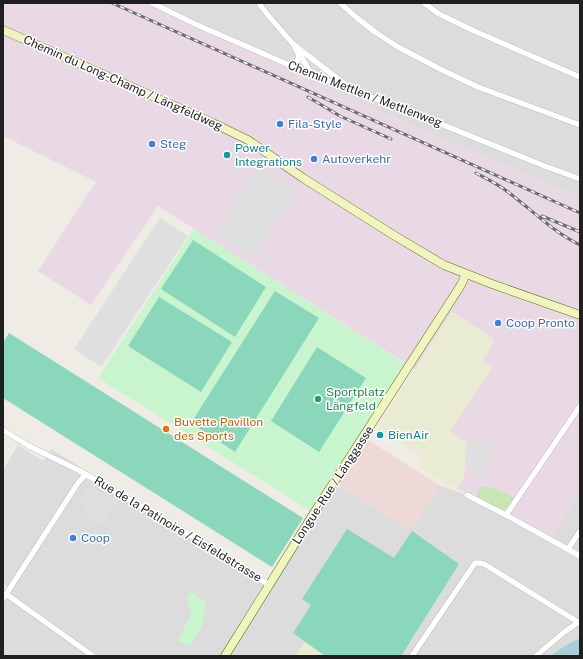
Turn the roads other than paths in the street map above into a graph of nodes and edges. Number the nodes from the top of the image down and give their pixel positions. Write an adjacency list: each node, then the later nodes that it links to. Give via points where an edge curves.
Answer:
1 (152, 3): 8 (street, Chemin Mettlen / Mettlenweg)
2 (260, 3): 6 (street)
3 (340, 3): 12 (street, via 375,32 442,70 478,87)
4 (424, 3): 10 (street, via 439,14 472,30)
5 (3, 30): 14 (main road, Chemin du Long-Champ / Längfeldweg, via 248,140 420,252)
6 (293, 44): 7 (street); 11 (street)
7 (298, 53): 8 (street, via 298,60); 9 (street)
8 (293, 67): 9 (street, Chemin Mettlen / Mettlenweg)
9 (312, 75): 11 (street, Chemin Mettlen / Mettlenweg)
10 (580, 77)
11 (354, 91): 13 (street, Chemin Mettlen / Mettlenweg)
12 (580, 125)
13 (580, 179)
14 (466, 274): 15 (main road, Chemin du Long-Champ / Längfeldweg); 24 (main road, Longue-Rue / Länggasse)
15 (580, 316)
16 (580, 406): 20 (street)
17 (3, 430): 18 (street, Rue de la Patinoire / Eisfeldstrasse)
18 (86, 474): 24 (street, Rue de la Patinoire / Eisfeldstrasse, via 202,542); 25 (street)
19 (467, 495): 20 (street)
20 (506, 515): 22 (street)
21 (580, 531): 22 (street)
22 (568, 549): 23 (street)
23 (580, 556)
24 (269, 585): 28 (main road, Longue-Rue / Länggasse)
25 (5, 597): 27 (street)
26 (579, 621): 29 (street, via 484,564 475,563); 30 (street)
27 (93, 656)
28 (225, 656)
29 (412, 656)
30 (536, 656)

